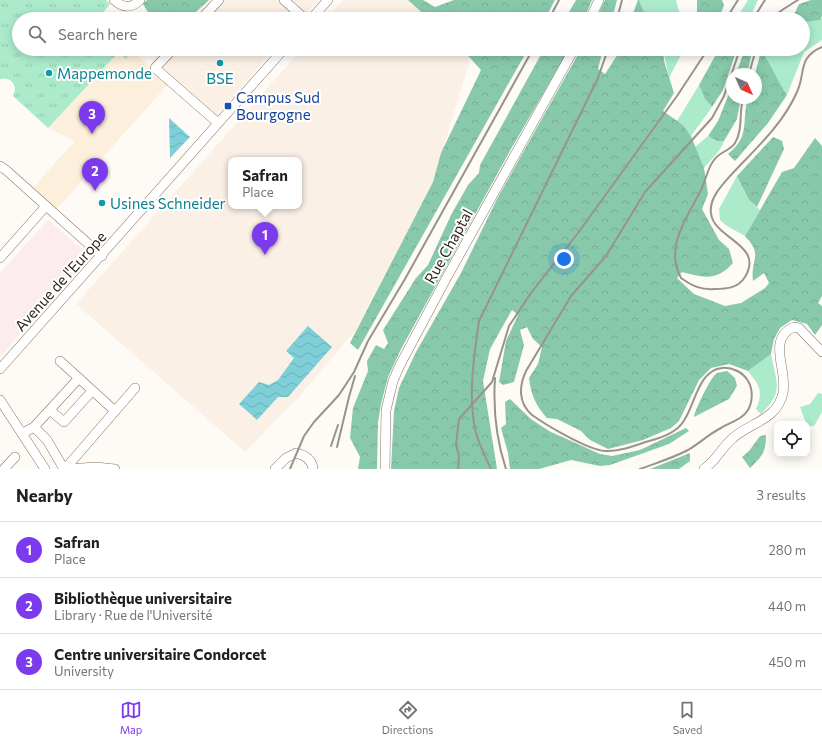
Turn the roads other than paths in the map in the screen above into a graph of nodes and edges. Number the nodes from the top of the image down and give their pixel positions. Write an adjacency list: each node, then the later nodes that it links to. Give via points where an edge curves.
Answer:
1 (114, 0): 2 (street, via 126,7)
2 (140, 0)
3 (219, 0): 7 (street)
4 (284, 0): 8 (street)
5 (328, 0): 9 (street)
6 (599, 0): 10 (street)
7 (208, 12)
8 (297, 12)
9 (317, 12)
10 (593, 12)
11 (166, 56): 14 (street, via 155,68)
12 (278, 56): 14 (street, Avenue de l'Europe)
13 (570, 56): 38 (street, Rue Chaptal, via 447,277 396,375 386,410)
14 (218, 123): 17 (street, Avenue de l'Europe)
15 (0, 166): 16 (street)
16 (46, 206): 17 (street); 18 (street)
17 (102, 256): 21 (street, Avenue de l'Europe)
18 (0, 258)
19 (822, 352): 39 (street, via 799,328 794,327 784,333 779,348 784,382 777,407 766,419 731,439 718,458)
20 (60, 361): 22 (street)
21 (0, 369)
22 (79, 378): 24 (street); 26 (street)
23 (135, 388): 27 (street)
24 (92, 391): 26 (street, via 64,422); 27 (street)
25 (0, 400): 29 (street)
26 (50, 410): 28 (street)
27 (115, 411): 33 (street)
28 (34, 426): 29 (street); 33 (street, via 47,440)
29 (23, 433): 32 (street)
30 (15, 456): 31 (street)
31 (4, 469)
32 (45, 469)
33 (64, 469)
34 (68, 469): 35 (street)
35 (115, 469)
36 (276, 469): 37 (street, via 286,458 296,453 308,458)
37 (312, 469)
38 (385, 469)
39 (704, 469)

